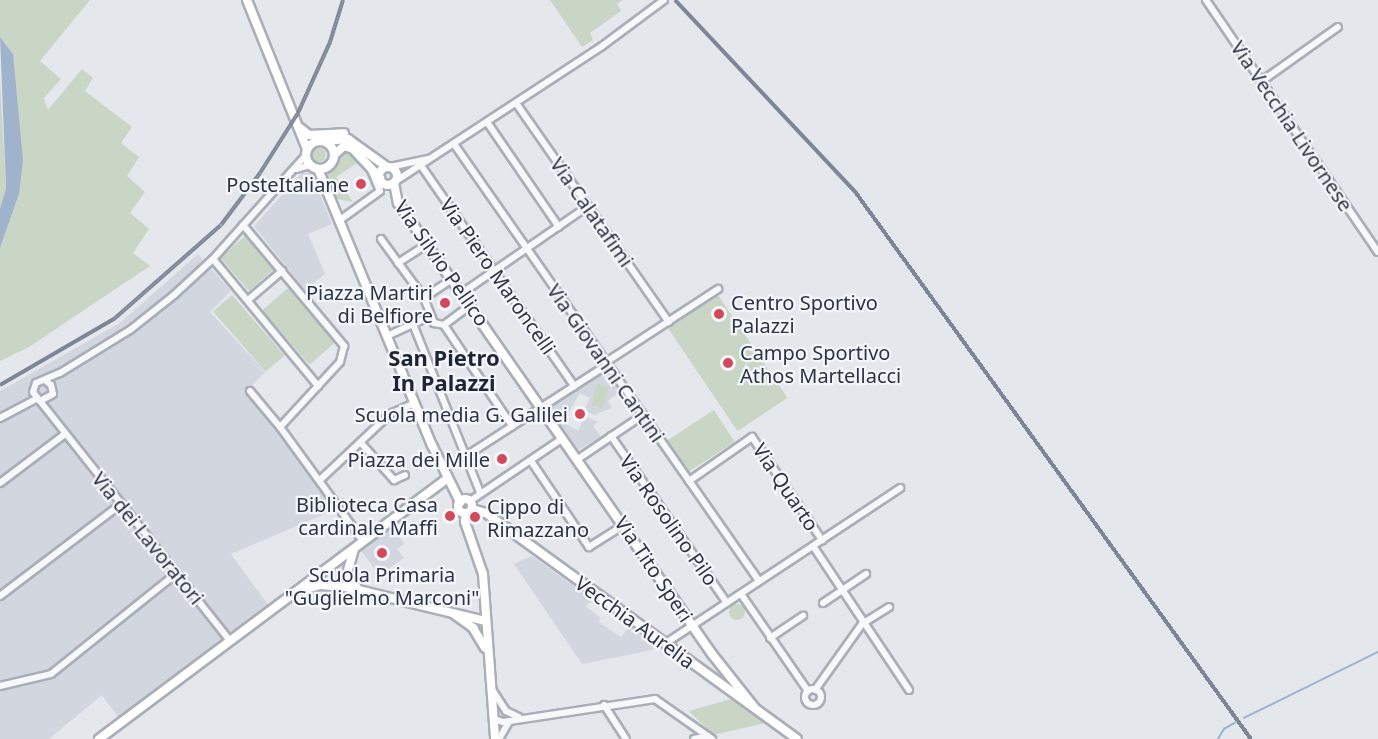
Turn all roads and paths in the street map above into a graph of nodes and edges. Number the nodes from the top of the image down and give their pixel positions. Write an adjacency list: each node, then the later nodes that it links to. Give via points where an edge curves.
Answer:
1 (247, 0): 8 (main road)
2 (664, 0): 6 (street)
3 (1206, 0): 5 (street, Via Vecchia Livornese)
4 (1338, 27): 5 (street)
5 (1262, 81): 29 (street, Via Vecchia Livornese)
6 (516, 103): 7 (street); 22 (street, Via Calatafimi)
7 (487, 122): 11 (street); 25 (street)
8 (300, 128): 10 (main road, via 309,135 343,133); 12 (main road)
9 (324, 141): 10 (main road, via 342,137); 12 (main road, via 316,141); 13 (main road)
10 (357, 143): 17 (main road)
11 (454, 144): 14 (street); 28 (street, Via Giovanni Cantini)
12 (306, 152): 15 (main road); 19 (street)
13 (334, 155): 15 (main road, via 331,164); 16 (main road, via 344,146 349,147)
14 (433, 158): 17 (street); 18 (street)
15 (314, 167): 19 (street); 23 (main road)
16 (371, 167): 20 (main road); 23 (street, via 380,191)
17 (388, 167): 20 (main road); 21 (main road, Via Silvio Pellico, via 396,173)
18 (422, 167): 21 (street); 33 (street, Via Piero Maroncelli)
19 (296, 169): 24 (street)
20 (380, 178): 21 (main road, via 385,184)
21 (395, 182): 27 (main road, Via Silvio Pellico, via 398,202)
22 (588, 206): 25 (street); 41 (street, Via Calatafimi)
23 (340, 220): 44 (main road)
24 (243, 225): 30 (street); 32 (street)
25 (559, 227): 28 (street)
26 (381, 239): 31 (street)
27 (427, 244): 31 (street); 34 (main road, Via Silvio Pellico)
28 (527, 249): 33 (street); 45 (street, Via Giovanni Cantini)
29 (1378, 252)
30 (213, 259): 38 (street); 46 (street, via 130,330)
31 (398, 263): 37 (street)
32 (282, 271): 38 (street); 48 (street, via 344,346 340,362)
33 (494, 271): 36 (street); 49 (street, Via Piero Maroncelli)
34 (452, 279): 36 (main road, Via Silvio Pellico); 37 (street)
35 (718, 289): 41 (street)
36 (462, 293): 39 (main road, Via Silvio Pellico)
37 (424, 298): 40 (street)
38 (248, 300): 48 (street)
39 (471, 305): 43 (street); 57 (main road, Via Silvio Pellico)
40 (430, 316): 42 (street); 43 (street, via 436,325)
41 (669, 322): 45 (street)
42 (413, 324): 44 (street); 67 (street)
43 (444, 325): 61 (street)
44 (387, 336): 56 (main road)
45 (607, 363): 49 (street); 59 (street, Via Giovanni Cantini)
46 (60, 373): 47 (street); 50 (street)
47 (46, 381): 50 (street); 52 (street, via 36,383)
48 (318, 386): 62 (street)
49 (574, 386): 57 (street)
50 (53, 388): 53 (street)
51 (250, 391): 62 (street)
52 (33, 392): 54 (street); 55 (street)
53 (51, 397): 54 (street); 58 (street)
54 (38, 400): 55 (street); 58 (street, Via dei Lavoratori)
55 (27, 403): 60 (street)
56 (415, 403): 66 (street, via 390,414); 72 (main road)
57 (542, 406): 61 (street); 65 (main road, Via Silvio Pellico)
58 (49, 414): 63 (street, Via dei Lavoratori)
59 (643, 415): 64 (street); 73 (street, Via Giovanni Cantini)
60 (0, 418)
61 (512, 426): 67 (street)
62 (280, 427): 71 (street)
63 (65, 434): 74 (street); 77 (street, Via dei Lavoratori)
64 (611, 436): 68 (street); 91 (street, Via Rosolino Pilo)
65 (564, 437): 68 (main road, Via Silvio Pellico); 69 (street)
66 (361, 443): 70 (street, via 394,480); 71 (street)
67 (466, 456): 76 (street)
68 (578, 459): 79 (main road, Via Tito Speri)
69 (531, 461): 76 (street); 79 (street, via 590,547)
70 (405, 476)
71 (321, 479): 80 (street, via 330,499)
72 (447, 479): 78 (main road, via 460,502); 80 (main road)
73 (689, 481): 81 (street, Via Quarto, via 752,437); 85 (street, Via Giovanni Cantini)
74 (0, 483)
75 (900, 488): 81 (street)
76 (480, 492): 78 (street)
77 (120, 505): 83 (street, Via dei Lavoratori); 90 (street)
78 (469, 508): 97 (main road, via 465,522 481,563); 102 (main road, Vecchia Aurelia, via 486,513)
79 (624, 525): 99 (main road, Via Tito Speri)
80 (362, 540): 86 (main road, via 346,567 350,582); 88 (main road)
81 (822, 540): 82 (street)
82 (813, 546): 85 (street); 87 (street)
83 (176, 574): 101 (street, Via dei Lavoratori); 106 (street, via 51,674)
84 (866, 574): 87 (street)
85 (759, 581): 89 (street)
86 (363, 591): 88 (main road, via 321,585); 94 (main road)
87 (841, 591): 92 (street); 98 (street)
88 (296, 592): 101 (main road)
89 (741, 594): 91 (street); 100 (street)
90 (0, 596)
91 (727, 603): 99 (street)
92 (823, 603)
93 (889, 606): 98 (street)
94 (451, 612): 96 (main road); 97 (main road)
95 (804, 616): 100 (street)
96 (466, 622): 97 (main road); 103 (main road, via 482,640)
97 (486, 622): 103 (main road)
98 (862, 624): 108 (street); 109 (street)
99 (692, 626): 102 (street); 104 (main road, Via Tito Speri)
100 (771, 638): 110 (street)
101 (230, 641): 116 (main road)
102 (666, 643): 105 (main road, Vecchia Aurelia)
103 (489, 657): 107 (main road)
104 (723, 668): 105 (main road, via 723,676); 112 (main road, Via Tito Speri)
105 (713, 679): 112 (main road, Vecchia Aurelia)
106 (0, 686)
107 (491, 687): 113 (street); 114 (main road)
108 (815, 690): 110 (street); 110 (street, via 821,698 814,705 805,701)
109 (909, 690)
110 (808, 691)
111 (604, 705): 113 (street); 115 (street, via 657,700); 118 (street)
112 (754, 707): 120 (main road, Vecchia Aurelia)
113 (511, 717): 114 (street); 117 (street)
114 (494, 719): 117 (main road)
115 (710, 738): 119 (street)
116 (99, 739)
117 (497, 739)
118 (626, 739)
119 (693, 739)
120 (797, 739)

